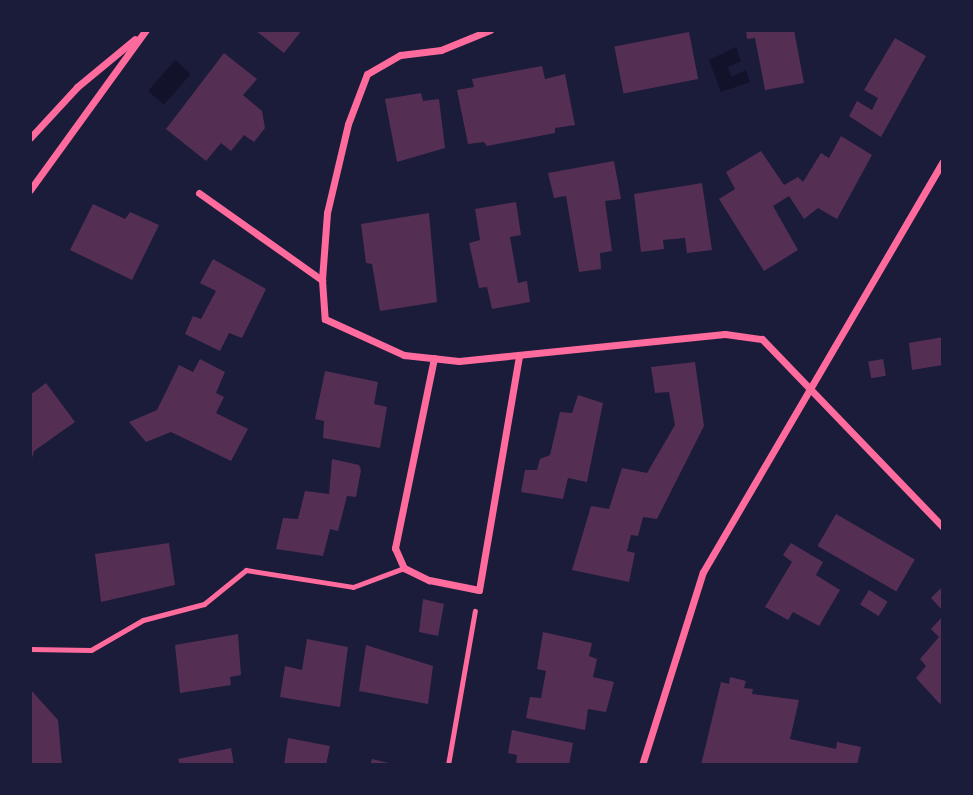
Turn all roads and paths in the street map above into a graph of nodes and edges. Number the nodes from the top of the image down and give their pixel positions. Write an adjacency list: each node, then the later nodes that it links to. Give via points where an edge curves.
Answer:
1 (490, 30): 6 (street, via 441,50 400,55 367,74 348,124 327,213)
2 (30, 138): 4 (street, via 77,87 146,30)
3 (943, 162): 9 (street)
4 (30, 190)
5 (199, 193): 6 (street)
6 (322, 280): 8 (street, via 325,319 404,355)
7 (519, 355): 8 (street, via 459,361); 9 (street, via 725,334 762,339); 12 (street)
8 (434, 358): 11 (street, via 395,548)
9 (812, 388): 10 (street); 15 (street, via 703,572)
10 (943, 527)
11 (404, 568): 12 (street, via 429,580); 13 (lane, via 353,587 246,570 204,604 143,620 91,650)
12 (478, 590): 14 (path)
13 (30, 649)
14 (449, 765)
15 (642, 765)

